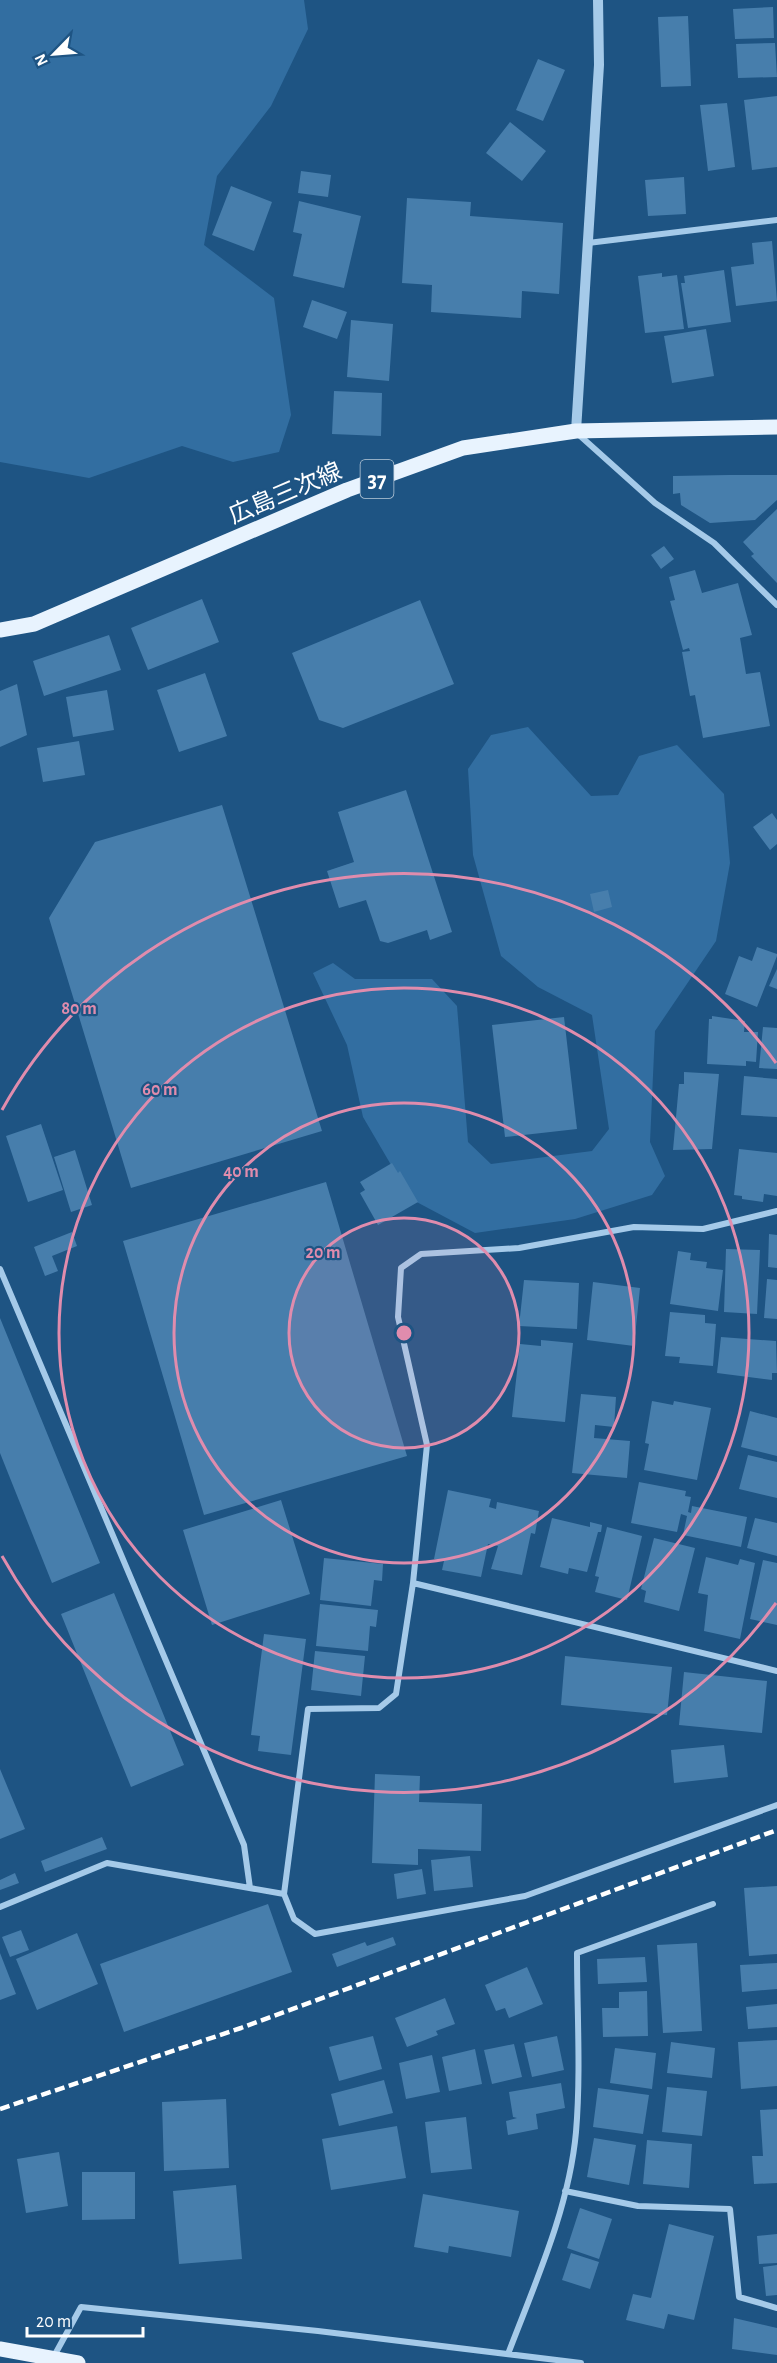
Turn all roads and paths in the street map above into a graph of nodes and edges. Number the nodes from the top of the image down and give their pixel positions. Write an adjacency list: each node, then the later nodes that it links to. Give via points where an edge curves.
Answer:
1 (597, 0): 3 (street, via 599,65)
2 (777, 220): 3 (street)
3 (588, 243): 5 (street)
4 (777, 427): 5 (main road, 広島三次線 / 37)
5 (576, 431): 6 (street, via 655,503 714,543); 7 (main road, 広島三次線 / 37, via 463,448 347,490 34,624)
6 (777, 605)
7 (0, 630)
8 (777, 1211): 10 (street, via 703,1229 634,1227 519,1248 421,1254 401,1268 398,1317 427,1445)
9 (0, 1269): 13 (street, via 244,1845)
10 (413, 1583): 11 (street); 14 (street, via 396,1694 379,1708 308,1709)
11 (777, 1671)
12 (777, 1805): 14 (street, via 525,1896 373,1924 315,1934 294,1919)
13 (250, 1888): 14 (street); 16 (street, via 107,1863)
14 (284, 1894)
15 (713, 1904): 17 (street, via 578,1953 576,2132)
16 (0, 1907)
17 (565, 2191): 18 (street, via 638,2206 730,2208 738,2297); 20 (street, via 552,2238)
18 (777, 2308)
19 (0, 2349): 21 (main road)
20 (508, 2354): 21 (street, via 81,2307); 23 (street)
21 (52, 2359): 22 (main road)
22 (78, 2363)
23 (581, 2363)

